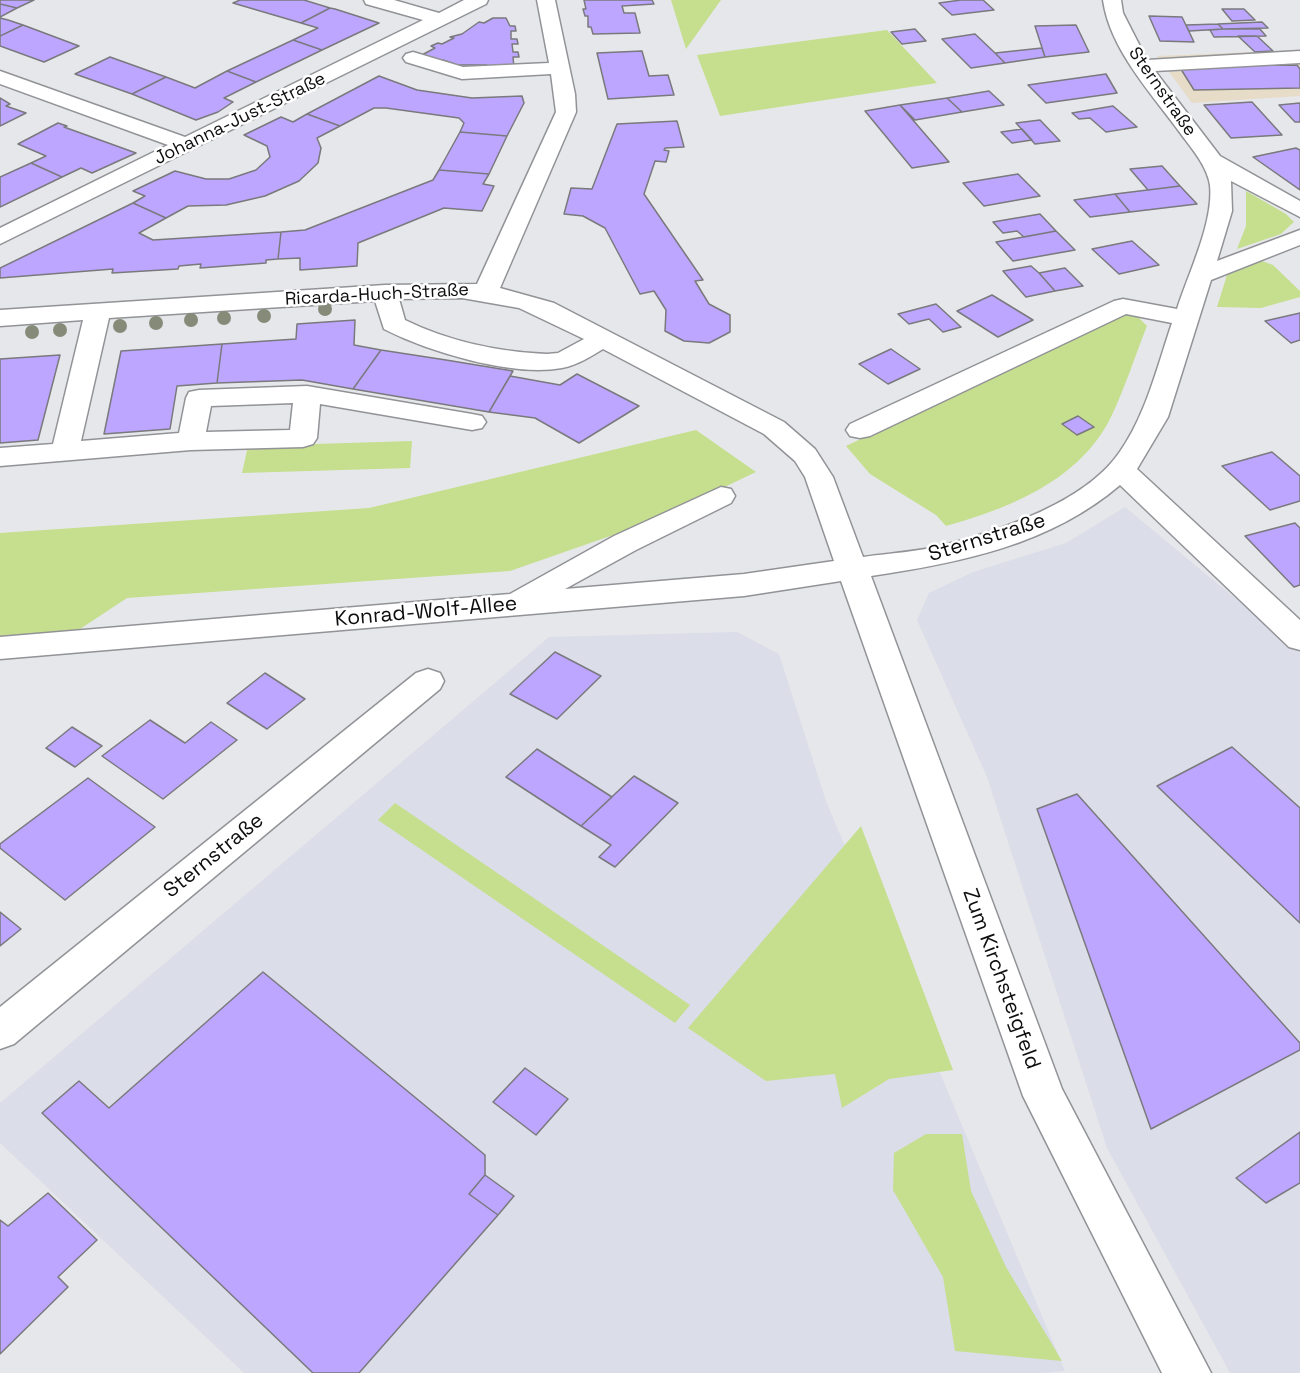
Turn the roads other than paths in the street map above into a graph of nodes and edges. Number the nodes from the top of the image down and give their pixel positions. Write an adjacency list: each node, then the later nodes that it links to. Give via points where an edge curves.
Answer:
1 (373, 0): 5 (street)
2 (479, 0): 5 (street, Johanna-Just-Straße)
3 (546, 0): 9 (street)
4 (1112, 0): 8 (street, Sternstraße, via 1126,41)
5 (440, 19): 11 (street, Johanna-Just-Straße)
6 (1300, 57): 8 (street)
7 (413, 58): 9 (street, via 462,73)
8 (1141, 66): 12 (street, Sternstraße)
9 (560, 68): 17 (street, via 565,94 564,122)
10 (0, 77): 11 (street)
11 (187, 145): 14 (street, Johanna-Just-Straße)
12 (1212, 161): 13 (street); 16 (street, Sternstraße, via 1221,184 1221,211)
13 (1300, 210)
14 (0, 237)
15 (1300, 237): 16 (street)
16 (1199, 276): 21 (street, Sternstraße)
17 (486, 291): 18 (street, Ricarda-Huch-Straße); 22 (street, Ricarda-Huch-Straße, via 545,308)
18 (385, 292): 19 (street, Ricarda-Huch-Straße); 22 (street, via 393,324 409,334 507,360 560,361)
19 (98, 311): 20 (street, Ricarda-Huch-Straße); 27 (street)
20 (0, 318)
21 (1186, 318): 25 (street, via 1123,306); 29 (street, Sternstraße, via 1154,417)
22 (602, 339): 31 (street, Ricarda-Huch-Straße, via 767,425 796,446 819,477)
23 (308, 394): 24 (street); 26 (street, via 199,398); 26 (street, via 303,438)
24 (472, 422)
25 (860, 430)
26 (191, 441): 27 (street)
27 (65, 452): 28 (street)
28 (0, 457)
29 (1121, 470): 31 (street, Sternstraße, via 1091,495 1041,524 946,555); 33 (street)
30 (721, 496): 32 (street)
31 (852, 569): 32 (street, Konrad-Wolf-Allee, via 744,585); 37 (street, Zum Kirchsteigfeld, via 1044,1096)
32 (513, 605): 34 (street, Konrad-Wolf-Allee)
33 (1300, 639)
34 (0, 648)
35 (428, 681): 36 (street, Sternstraße)
36 (0, 1031)
37 (1187, 1373)

